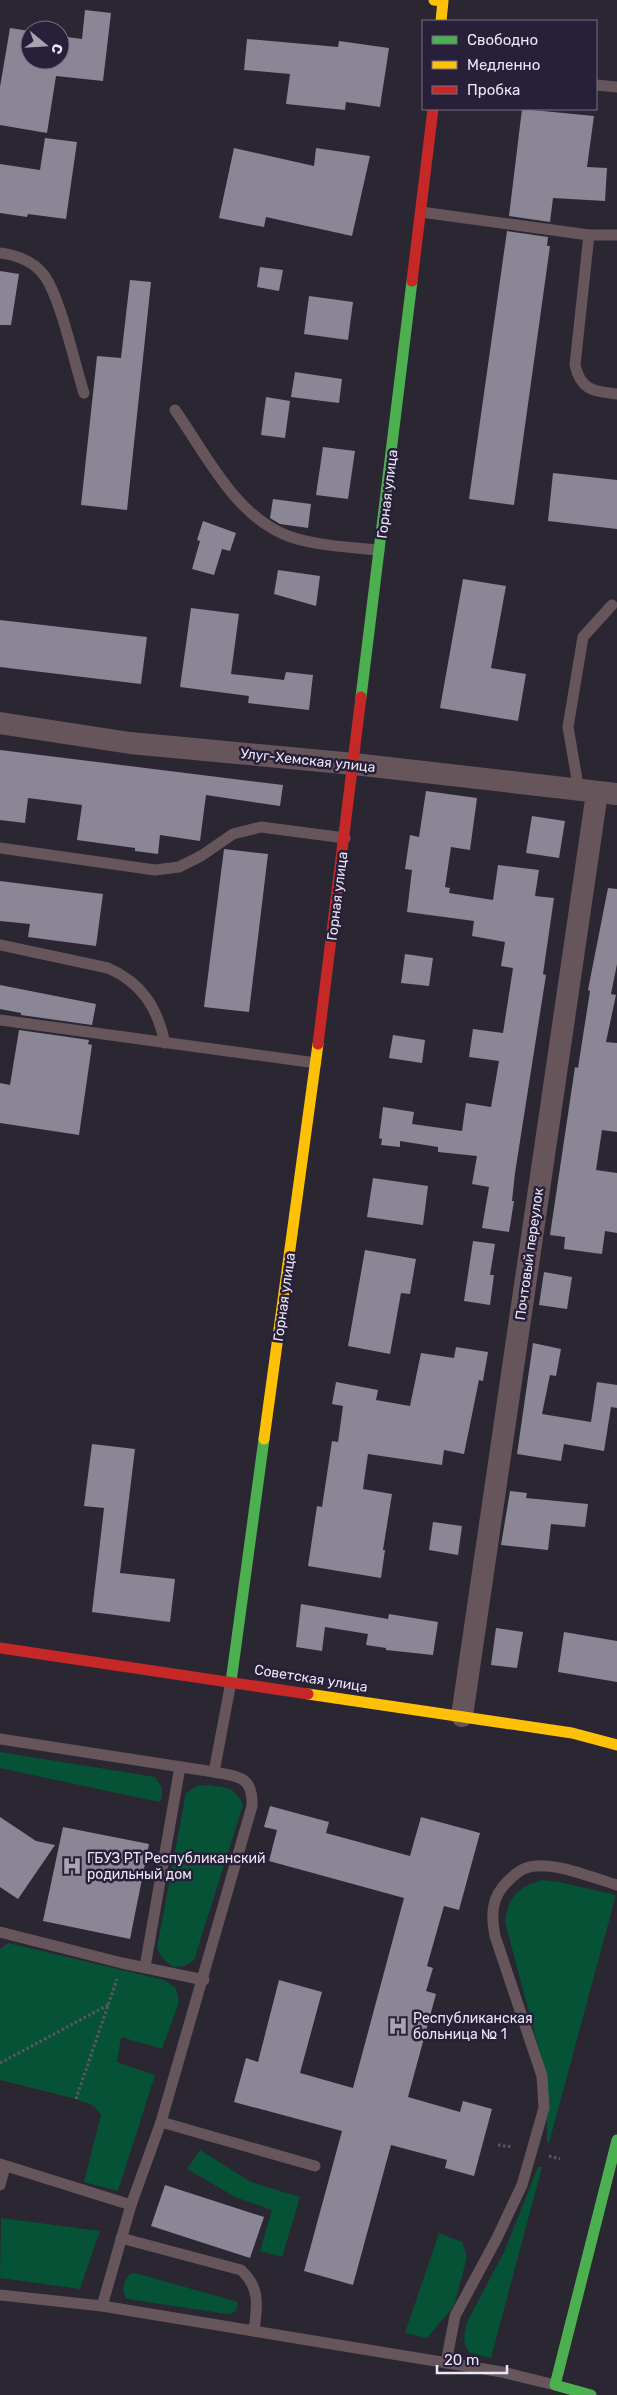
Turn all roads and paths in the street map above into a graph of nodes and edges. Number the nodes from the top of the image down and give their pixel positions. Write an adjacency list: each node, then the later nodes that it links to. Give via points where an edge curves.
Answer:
1 (597, 85): 2 (lane)
2 (617, 86)
3 (433, 110): 4 (street, Горная улица)
4 (421, 212): 5 (lane); 11 (street, Горная улица)
5 (589, 235): 6 (lane); 9 (lane, via 575,365 582,384 592,391)
6 (617, 236)
7 (0, 253): 8 (lane, via 18,255 43,274 54,293)
8 (84, 393)
9 (617, 394)
10 (175, 410): 11 (lane, via 236,498 262,522 288,536 317,543)
11 (380, 550): 14 (street, Горная улица)
12 (612, 605): 15 (lane, via 583,637 568,727)
13 (0, 723): 14 (street, Улуг-Хемская улица, via 130,743)
14 (354, 764): 15 (street, Улуг-Хемская улица); 16 (street, Горная улица)
15 (598, 793): 24 (street, Почтовый переулок)
16 (344, 838): 17 (lane, via 261,827 232,834 179,867 155,870); 21 (street, Горная улица)
17 (0, 848)
18 (0, 945): 20 (lane, via 124,974 160,1018)
19 (0, 1020): 20 (lane)
20 (165, 1043): 21 (lane)
21 (316, 1063): 23 (street, Горная улица)
22 (0, 1648): 23 (street, Советская улица)
23 (231, 1682): 24 (street, Советская улица); 28 (lane)
24 (462, 1716): 26 (street, Советская улица, via 572,1732)
25 (0, 1739): 27 (lane)
26 (617, 1745)
27 (180, 1767): 28 (lane); 31 (lane)
28 (214, 1772): 33 (lane, via 245,1780 251,1788 252,1806)
29 (617, 1884): 51 (lane, via 553,1867 525,1868 501,1888 494,1902 495,1936 542,2076 544,2108 522,2185 498,2238 455,2316)
30 (0, 1932): 31 (lane)
31 (145, 1967): 33 (lane)
32 (120, 1970): 34 (path)
33 (204, 1980): 37 (lane)
34 (109, 2004): 35 (path); 36 (path)
35 (0, 2063)
36 (76, 2099)
37 (162, 2122): 44 (lane); 46 (lane)
38 (617, 2140): 52 (street)
39 (498, 2144): 40 (path)
40 (513, 2147)
41 (544, 2154): 42 (path)
42 (560, 2159)
43 (2, 2165): 45 (lane); 46 (lane)
44 (315, 2166)
45 (0, 2185)
46 (131, 2205): 47 (lane)
47 (121, 2238): 49 (lane); 50 (lane, via 241,2270 256,2288)
48 (0, 2295): 49 (lane)
49 (102, 2306): 50 (lane)
50 (254, 2331): 51 (lane)
51 (446, 2362): 52 (lane, via 502,2372)
52 (553, 2390): 53 (street)
53 (591, 2395)

